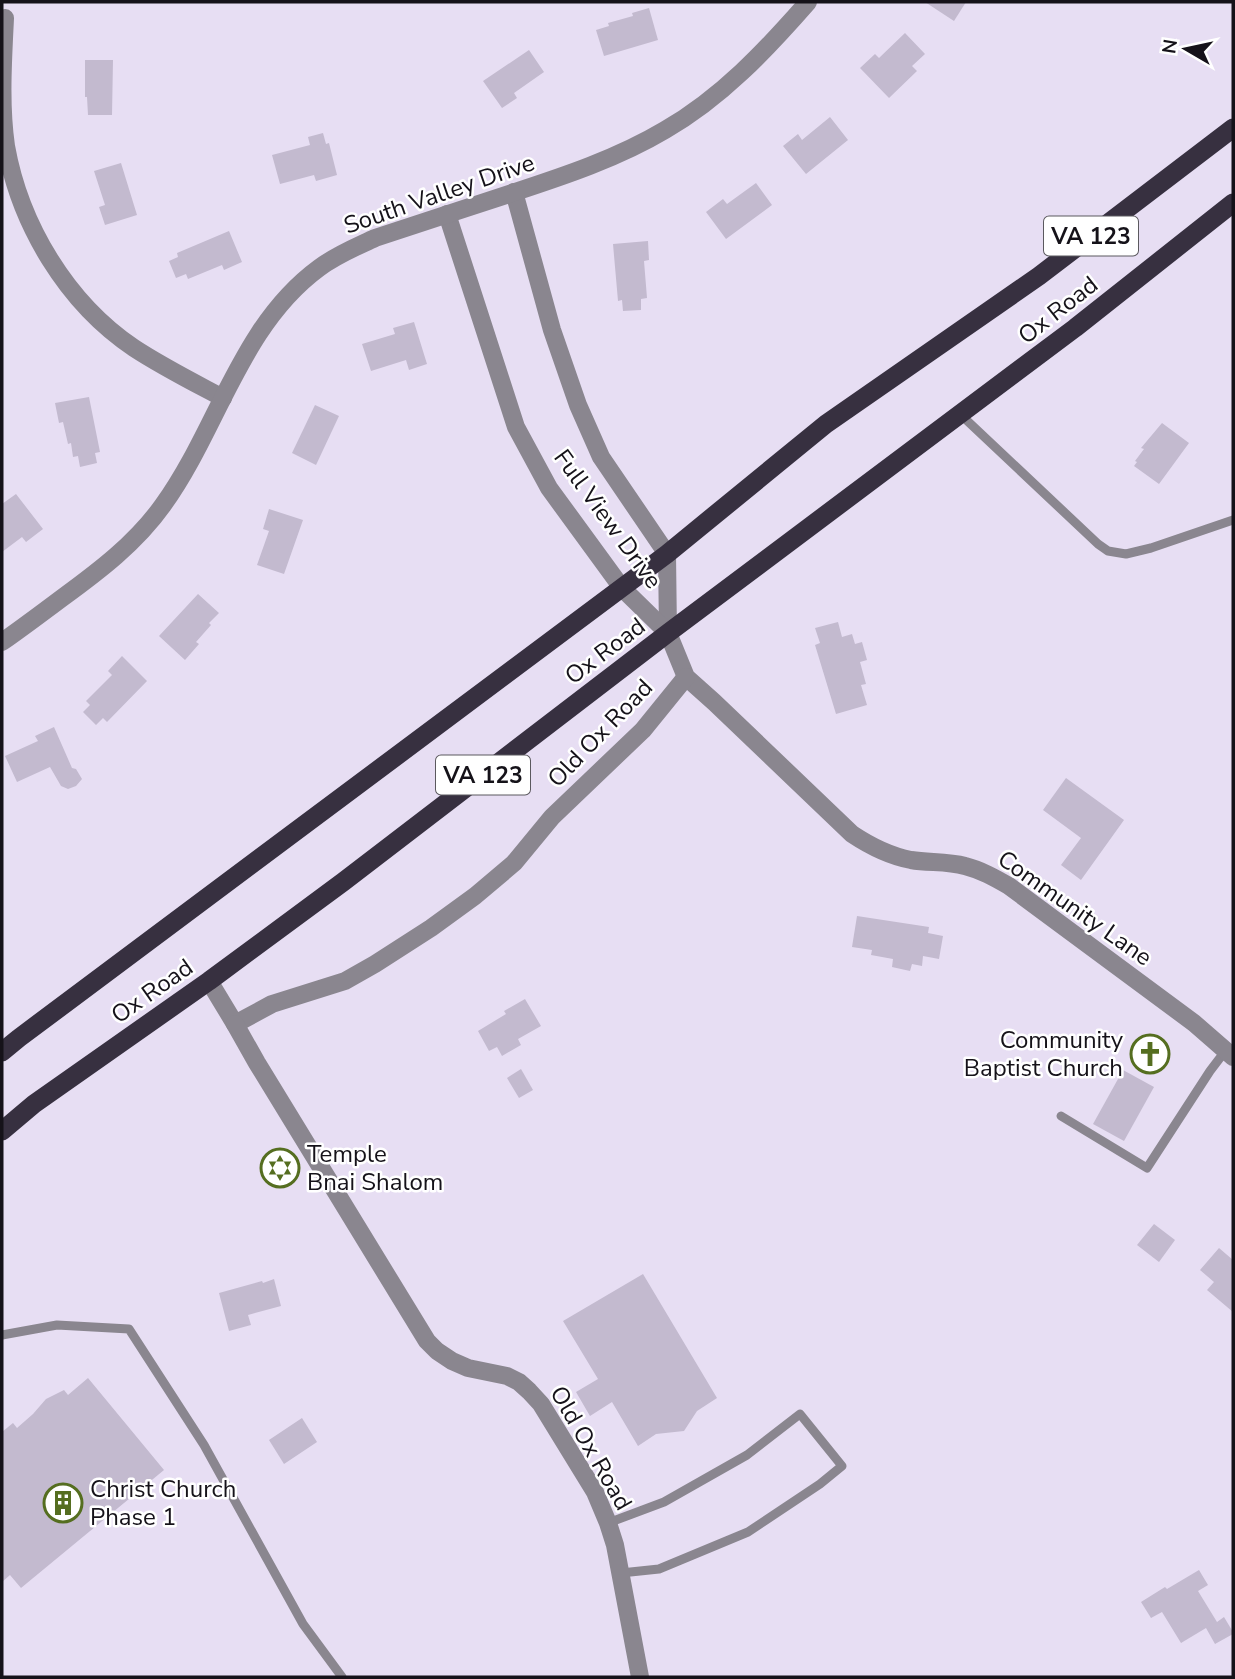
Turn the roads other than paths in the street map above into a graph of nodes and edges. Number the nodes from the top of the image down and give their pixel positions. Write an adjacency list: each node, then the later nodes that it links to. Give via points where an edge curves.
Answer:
1 (808, 2): 4 (street, South Valley Drive, via 739,75 666,130 559,178)
2 (5, 18): 7 (street, via 2,104 6,144 19,195 41,245 73,292 113,331)
3 (1233, 128): 10 (highway, Ox Road / VA 123, via 1039,276 826,424)
4 (514, 192): 6 (street, South Valley Drive); 10 (street, Full View Drive, via 578,405 601,457)
5 (1233, 203): 8 (highway, Ox Road / VA 123)
6 (447, 214): 7 (street, South Valley Drive, via 375,238 320,267 272,314); 11 (street, Full View Drive, via 516,427 550,488)
7 (223, 398): 13 (street, South Valley Drive, via 181,479 143,530 107,565)
8 (960, 414): 9 (lane, via 1108,551 1126,554 1151,548); 12 (highway, Ox Road / VA 123)
9 (1233, 520)
10 (667, 554): 11 (highway, Ox Road / VA 123); 12 (street, Full View Drive)
11 (622, 588): 12 (street, Full View Drive); 17 (highway, Ox Road / VA 123)
12 (668, 633): 14 (street, Community Lane); 15 (highway, Ox Road / VA 123)
13 (2, 642)
14 (686, 677): 16 (street, Old Ox Road, via 643,730 552,817 514,863 475,896 345,981 272,1004); 18 (street, Community Lane, via 852,834 890,854 951,863 1009,886 1195,1023)
15 (209, 981): 16 (street, Old Ox Road); 20 (highway, Ox Road / VA 123)
16 (235, 1024): 22 (street, Old Ox Road, via 428,1341 452,1361 507,1376 529,1391 595,1492)
17 (2, 1052)
18 (1229, 1054): 19 (lane, via 1210,1071 1147,1168)
19 (1061, 1116)
20 (2, 1131)
21 (2, 1335): 24 (lane, via 57,1325 129,1329 204,1445 303,1624)
22 (608, 1523): 23 (street, Old Ox Road); 23 (lane, via 664,1502 747,1455 800,1414 842,1466 748,1532 659,1569)
23 (621, 1573): 25 (street, Old Ox Road)
24 (342, 1677)
25 (640, 1677)

